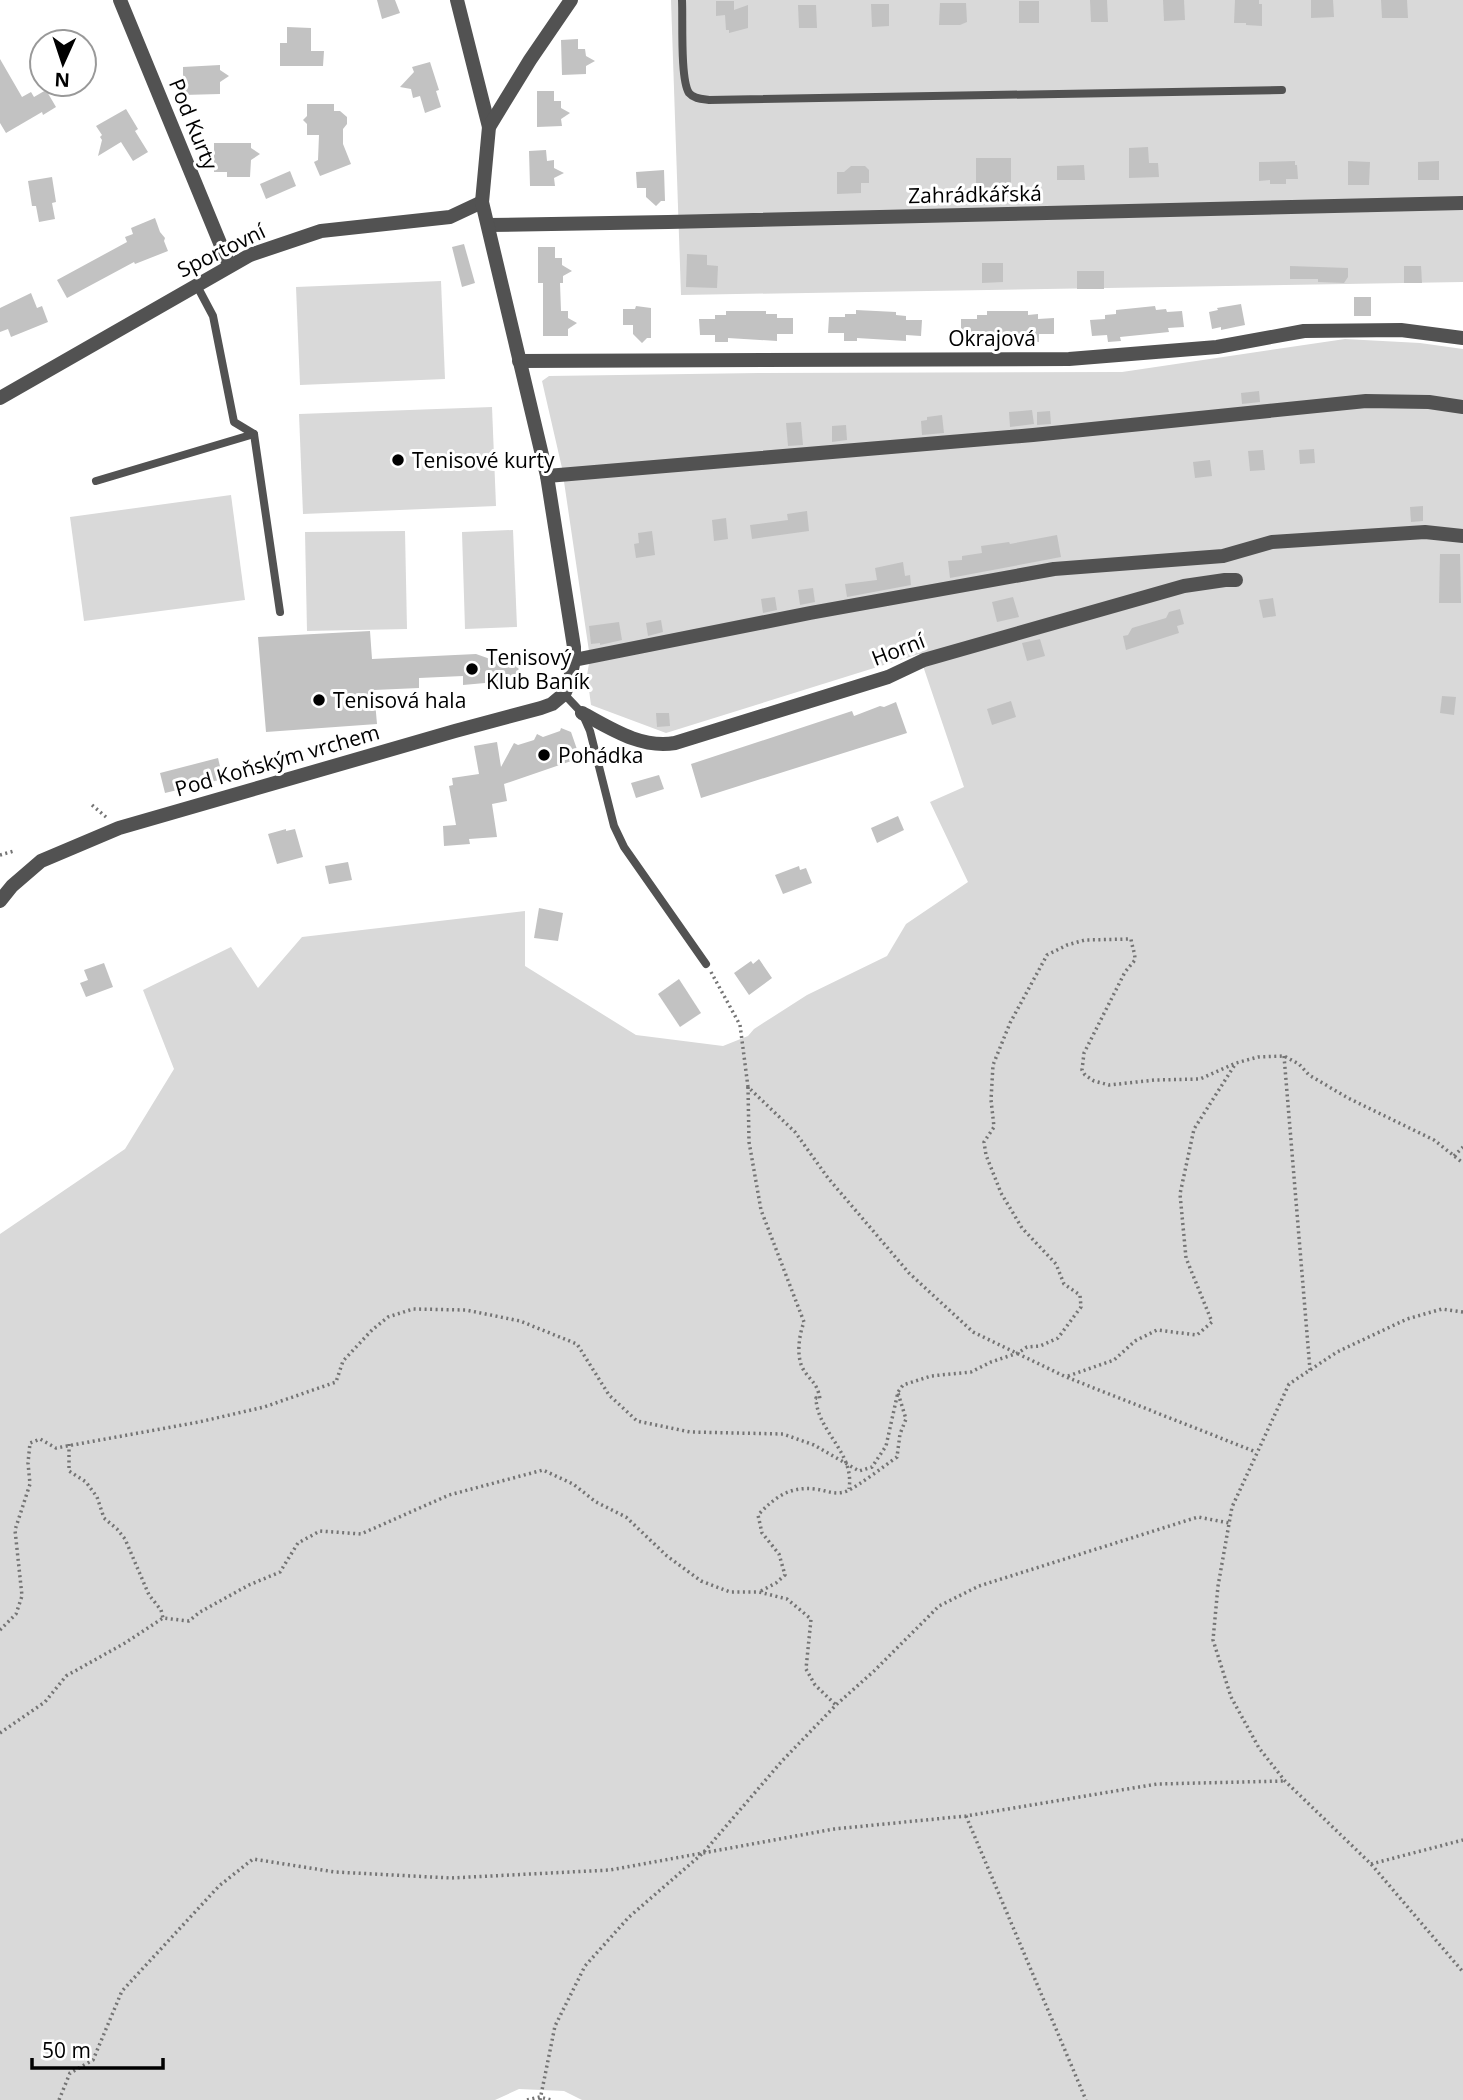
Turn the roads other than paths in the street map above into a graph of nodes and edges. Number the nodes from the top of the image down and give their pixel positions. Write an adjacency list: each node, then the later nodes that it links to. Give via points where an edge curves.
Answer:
1 (120, 0): 10 (street, Pod Kurty)
2 (457, 0): 6 (street)
3 (571, 0): 6 (street)
4 (682, 0): 5 (lane, via 684,80 697,99)
5 (1282, 90)
6 (489, 127): 7 (street)
7 (482, 202): 9 (street); 10 (street, Sportovní, via 450,217 321,231)
8 (1463, 203): 9 (street, Zahrádkářská)
9 (488, 225): 13 (street)
10 (229, 265): 11 (street, Sportovní)
11 (196, 284): 14 (street, Sportovní); 16 (lane, via 213,316 234,422)
12 (1463, 338): 13 (street, Okrajová, via 1401,330 1304,331 1217,347 1069,359)
13 (519, 361): 17 (street)
14 (0, 398)
15 (1463, 407): 17 (street, via 1366,401)
16 (254, 434): 18 (lane); 21 (lane)
17 (547, 476): 22 (street)
18 (96, 481)
19 (1463, 536): 22 (street, via 1425,532 1272,542 1223,556 1054,569)
20 (1236, 580): 24 (street, Horní, via 1184,586 923,660 888,677 675,743 648,743)
21 (280, 612)
22 (574, 660): 23 (street)
23 (564, 694): 24 (lane); 25 (street, Pod Koňským vrchem, via 541,708 106,833 41,861)
24 (582, 713): 26 (lane, via 624,847)
25 (0, 901)
26 (706, 964)

